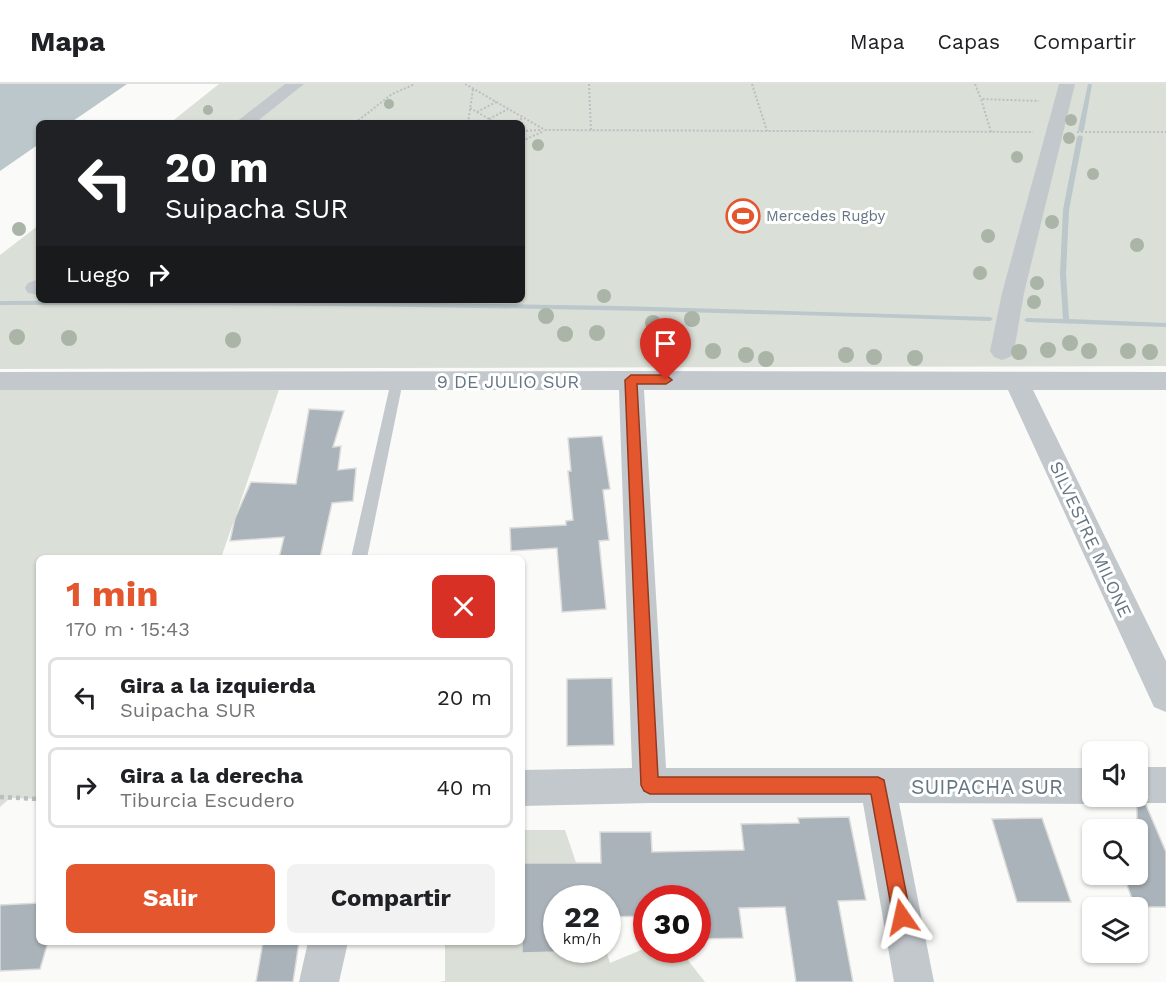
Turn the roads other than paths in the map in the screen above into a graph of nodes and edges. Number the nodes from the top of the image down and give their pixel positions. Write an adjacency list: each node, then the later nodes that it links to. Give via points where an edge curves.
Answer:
1 (296, 84): 3 (street)
2 (1065, 93): 4 (street, via 1013,293)
3 (248, 120)
4 (1002, 351)
5 (631, 380): 7 (street, 9 DE JULIO SUR); 8 (street, 9 DE JULIO SUR); 12 (street)
6 (0, 381): 7 (street, 9 DE JULIO SUR)
7 (397, 381): 10 (lane)
8 (1016, 381): 9 (street); 11 (street, SILVESTRE MILONE)
9 (1166, 381)
10 (360, 555)
11 (1166, 696)
12 (650, 785): 15 (street, SUIPACHA SUR); 17 (street, SUIPACHA SUR)
13 (1148, 785): 14 (street)
14 (1166, 785)
15 (878, 786): 16 (street, SUIPACHA SUR); 20 (street)
16 (1082, 786)
17 (525, 788)
18 (327, 945): 19 (street)
19 (319, 982)
20 (914, 982)

